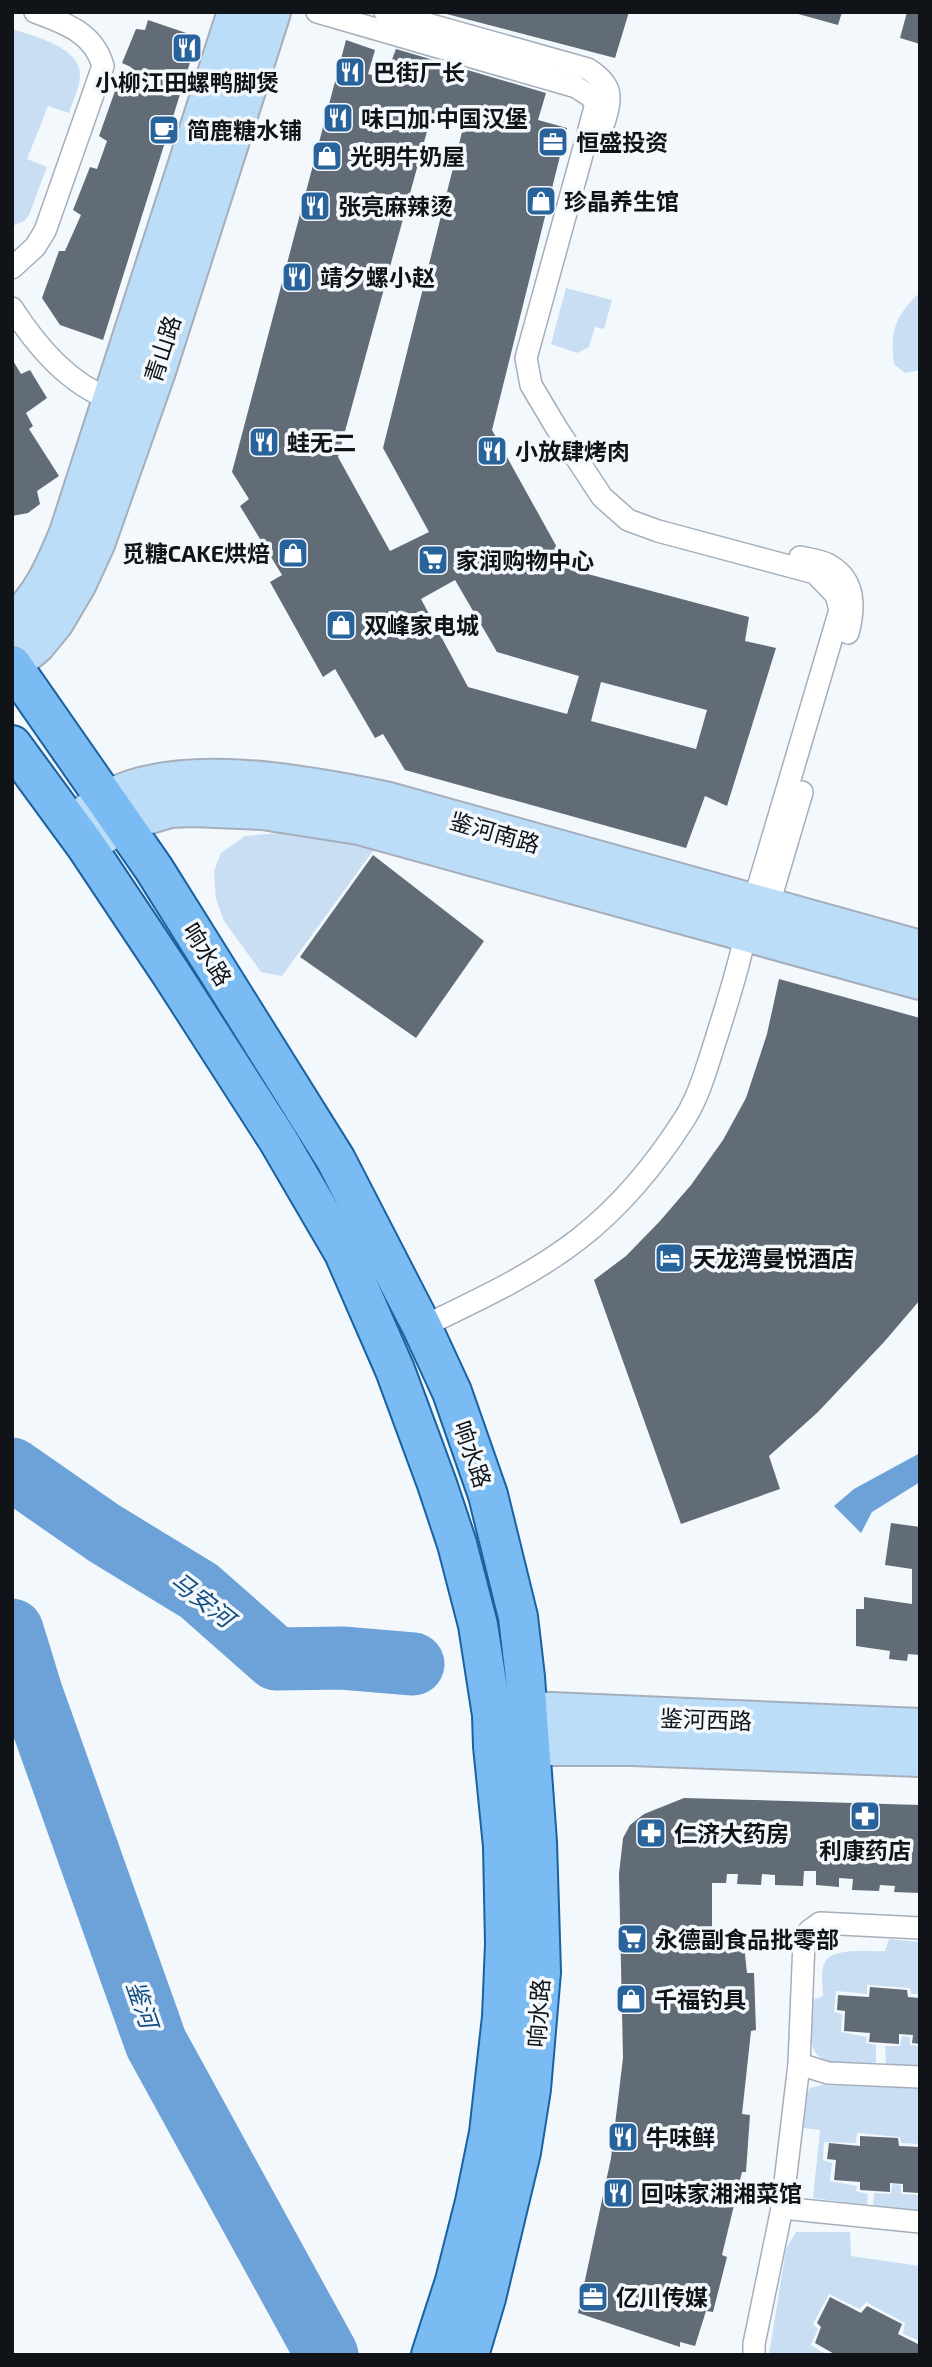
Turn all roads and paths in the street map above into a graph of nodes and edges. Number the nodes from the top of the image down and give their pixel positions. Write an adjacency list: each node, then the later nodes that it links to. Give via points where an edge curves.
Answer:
1 (35, 12): 6 (lane, via 85,35 103,66 45,231)
2 (237, 12): 8 (street, 青山路)
3 (271, 12): 10 (street, 青山路, via 156,371 95,544 54,622)
4 (317, 12): 14 (lane, via 576,87 590,96 597,104 526,358 531,385 602,497 628,520 815,573 836,595 840,610)
5 (385, 12): 14 (lane, via 580,67 602,78 610,91 610,105 538,346 542,384 607,488 629,509 828,565 854,598 853,614)
6 (12, 268)
7 (12, 308): 8 (lane, via 40,347 75,382)
8 (113, 401): 9 (street, 青山路, via 49,582)
9 (12, 625)
10 (12, 665): 12 (main road, 响水路)
11 (12, 745): 13 (main road, 响水路)
12 (114, 811): 13 (street, 鉴河南路); 14 (street, 鉴河南路, via 263,810 359,825); 17 (main road, 响水路, via 336,1160)
13 (79, 836): 19 (main road, 响水路, via 252,1099 344,1253 395,1370 457,1544)
14 (756, 914): 15 (street, 鉴河南路); 16 (street, 鉴河南路); 17 (lane, via 703,1080 685,1117 641,1177 578,1239 485,1297)
15 (920, 950)
16 (920, 980)
17 (422, 1327): 19 (main road, 响水路, via 452,1392 488,1495 518,1617)
18 (920, 1728): 19 (street, 鉴河西路)
19 (511, 1729): 20 (street, 鉴河西路, via 632,1746); 26 (main road, 响水路, via 540,1915 537,2031 522,2152)
20 (920, 1756)
21 (920, 1928): 22 (lane, via 820,1923 809,1931 804,1942)
22 (799, 2064): 23 (lane, via 828,2073); 24 (lane)
23 (920, 2077)
24 (782, 2208): 25 (lane); 29 (lane)
25 (920, 2222)
26 (471, 2290): 27 (main road, 响水路); 28 (main road, 响水路)
27 (431, 2355)
28 (469, 2355)
29 (754, 2355)

